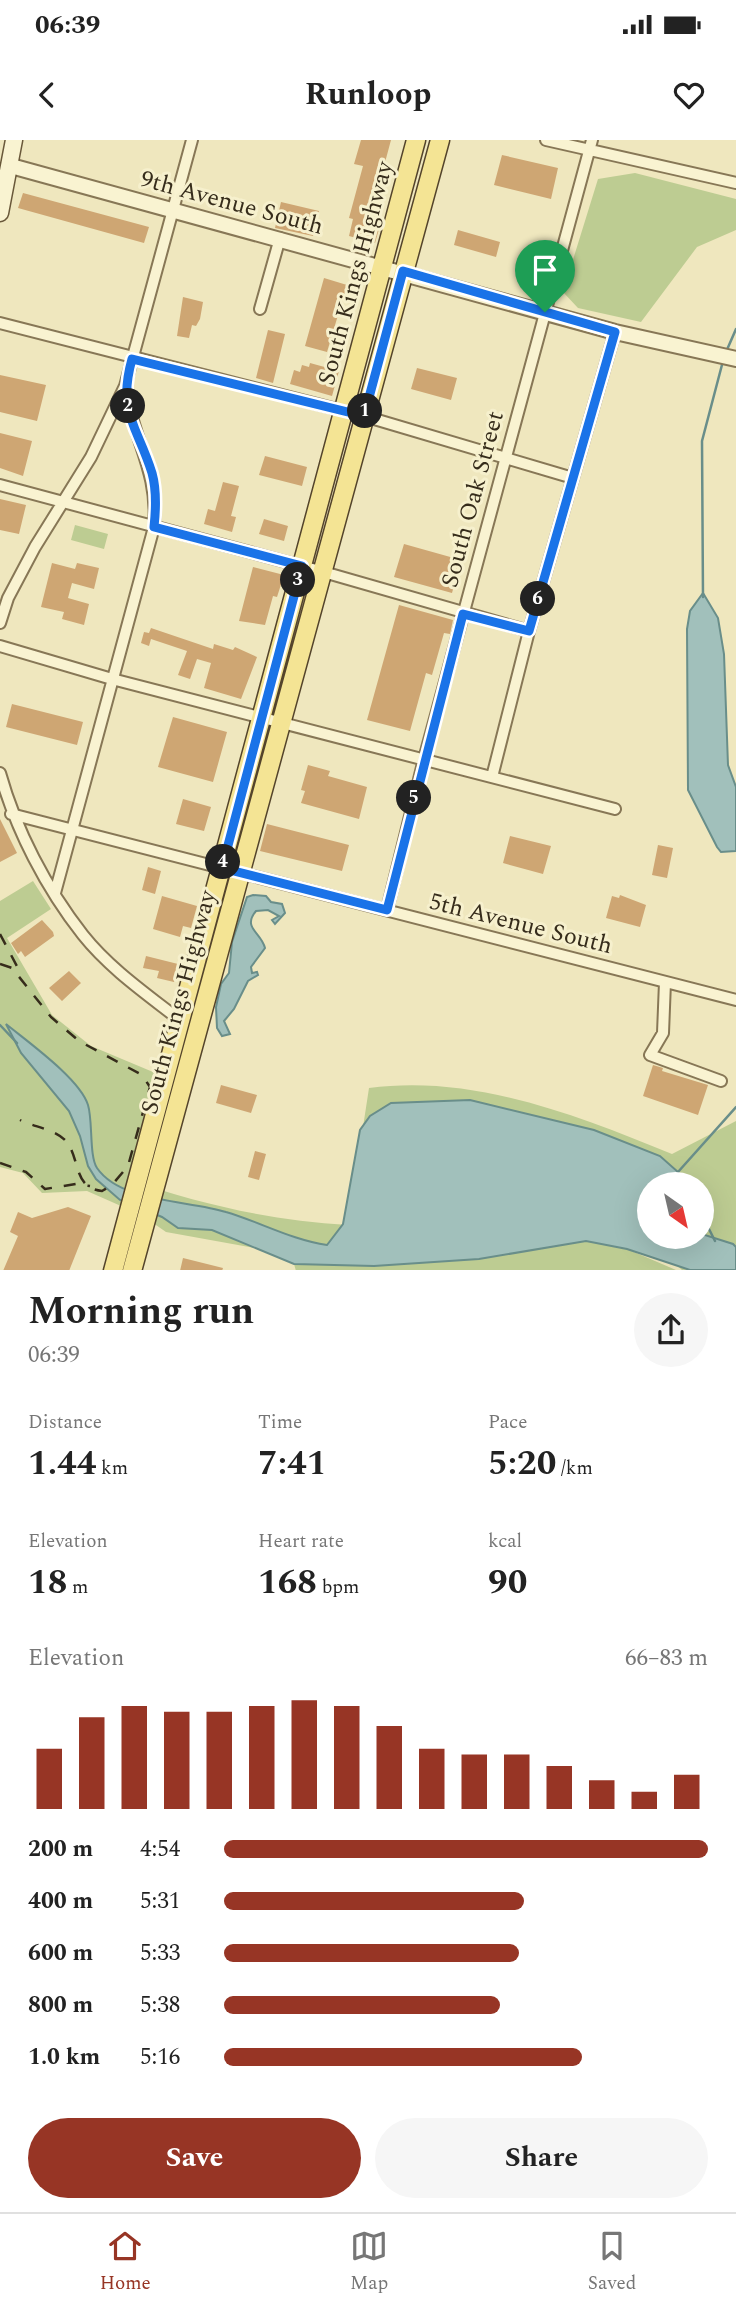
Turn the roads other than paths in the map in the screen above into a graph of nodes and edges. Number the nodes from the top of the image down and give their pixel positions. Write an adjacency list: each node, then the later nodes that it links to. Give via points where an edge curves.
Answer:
1 (14, 140): 7 (main road)
2 (192, 140): 9 (street)
3 (416, 140): 12 (main road, South Kings Highway)
4 (440, 140): 13 (main road, South Kings Highway)
5 (546, 140): 6 (street)
6 (590, 145): 8 (street); 15 (street, South Oak Street)
7 (5, 165): 9 (street, 9th Avenue South); 10 (main road)
8 (736, 183)
9 (174, 209): 11 (street, 9th Avenue South); 19 (street)
10 (0, 213)
11 (280, 238): 12 (street, 9th Avenue South); 14 (street)
12 (382, 267): 13 (street, 9th Avenue South); 21 (main road, South Kings Highway)
13 (403, 271): 15 (street, 9th Avenue South); 22 (main road, South Kings Highway)
14 (260, 309)
15 (545, 312): 17 (street, 9th Avenue South); 23 (street, South Oak Street)
16 (0, 323): 19 (street)
17 (615, 332): 18 (street, 9th Avenue South); 24 (street)
18 (734, 358)
19 (132, 359): 20 (street); 21 (street)
20 (125, 386): 26 (street); 27 (street, via 130,417 152,473)
21 (344, 412): 22 (street); 28 (main road, South Kings Highway)
22 (364, 416): 23 (street); 29 (main road, South Kings Highway)
23 (505, 460): 24 (street); 30 (street, South Oak Street)
24 (573, 478): 32 (street)
25 (0, 485): 26 (street)
26 (64, 502): 27 (street); 31 (street, via 34,547)
27 (154, 527): 28 (street); 34 (street)
28 (302, 566): 29 (street); 35 (main road, South Kings Highway)
29 (320, 571): 30 (street); 35 (main road, South Kings Highway)
30 (463, 614): 32 (street); 36 (street, South Oak Street)
31 (0, 623)
32 (529, 631): 38 (street)
33 (0, 646): 34 (street)
34 (113, 679): 35 (street); 41 (street)
35 (271, 720): 36 (street); 42 (main road, South Kings Highway)
36 (424, 759): 38 (street); 44 (street, South Oak Street)
37 (0, 773): 40 (street)
38 (492, 777): 39 (street)
39 (615, 809)
40 (11, 814): 41 (street, 5th Avenue South); 43 (street)
41 (73, 830): 42 (street, 5th Avenue South); 43 (street)
42 (230, 870): 44 (street, 5th Avenue South); 47 (main road, South Kings Highway); 50 (main road, South Kings Highway)
43 (55, 893): 47 (street, via 85,937)
44 (387, 910): 45 (street, 5th Avenue South)
45 (666, 982): 46 (street, 5th Avenue South); 48 (street, via 663,1033 650,1055)
46 (736, 1000)
47 (181, 1021): 49 (main road, South Kings Highway)
48 (721, 1081)
49 (113, 1270)
50 (132, 1270)

